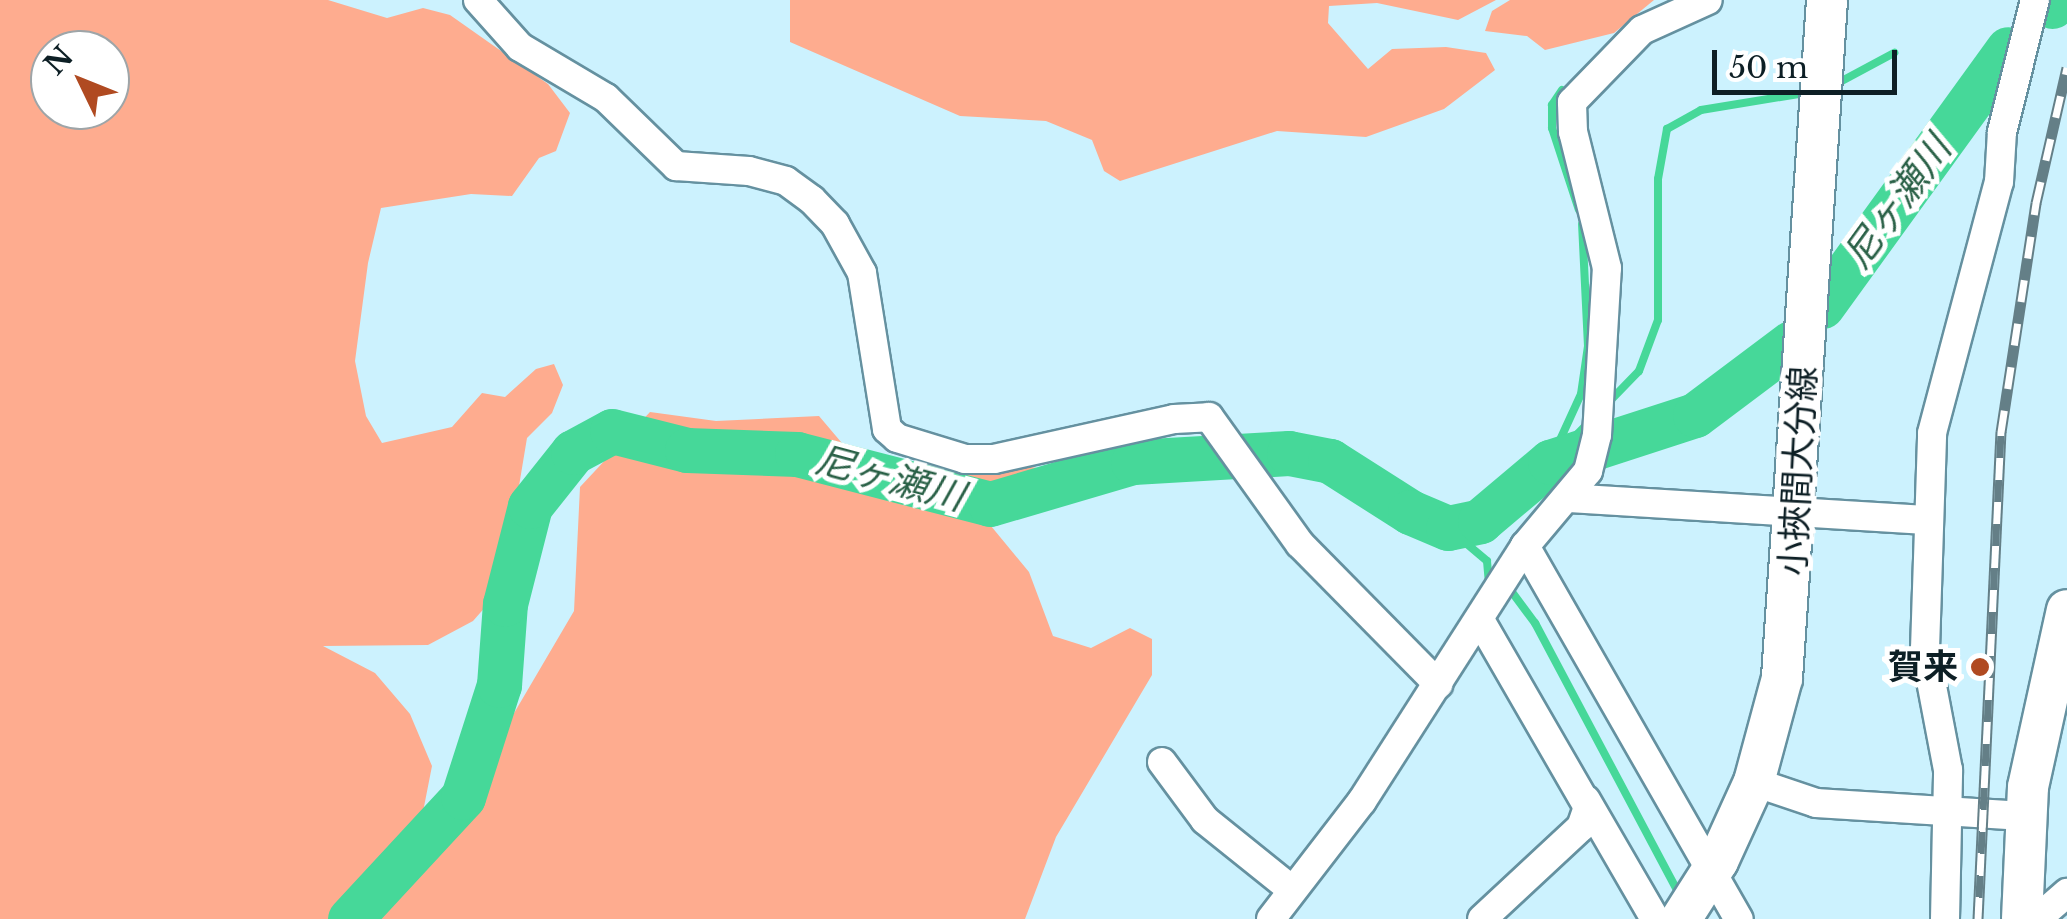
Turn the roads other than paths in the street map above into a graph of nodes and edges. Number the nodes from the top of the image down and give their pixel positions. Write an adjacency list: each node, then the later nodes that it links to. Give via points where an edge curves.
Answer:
1 (478, 0): 11 (street, via 520,47 606,98 676,166 749,171 786,181 812,200 835,224 862,273 888,429 898,438 965,459 994,459 1174,418 1209,418 1322,570)
2 (1708, 0): 5 (street, via 1642,30 1572,102 1573,132 1606,252 1592,459)
3 (1827, 0): 6 (main road, 小挾間大分線)
4 (2035, 0): 7 (street, via 2002,132 1986,236 1935,417)
5 (1567, 498): 6 (street); 8 (street)
6 (1796, 510): 7 (street); 13 (main road, 小挾間大分線, via 1782,678)
7 (1928, 520): 15 (street, via 1925,660 1947,756)
8 (1519, 556): 10 (street); 19 (street)
9 (2067, 610): 16 (main road)
10 (1480, 620): 11 (street); 14 (street)
11 (1438, 684): 17 (street)
12 (1162, 762): 17 (street, via 1205,820)
13 (1754, 782): 15 (street, via 1816,803); 19 (main road, 小挾間大分線)
14 (1586, 800): 21 (street, via 1580,826); 22 (street)
15 (1946, 812): 16 (street); 24 (street)
16 (2024, 816): 25 (main road)
17 (1292, 890): 20 (street)
18 (2067, 892): 26 (street)
19 (1696, 897): 23 (street)
20 (1272, 919)
21 (1482, 919)
22 (1655, 919)
23 (1739, 919)
24 (1945, 919)
25 (2022, 919)
26 (2037, 919)

